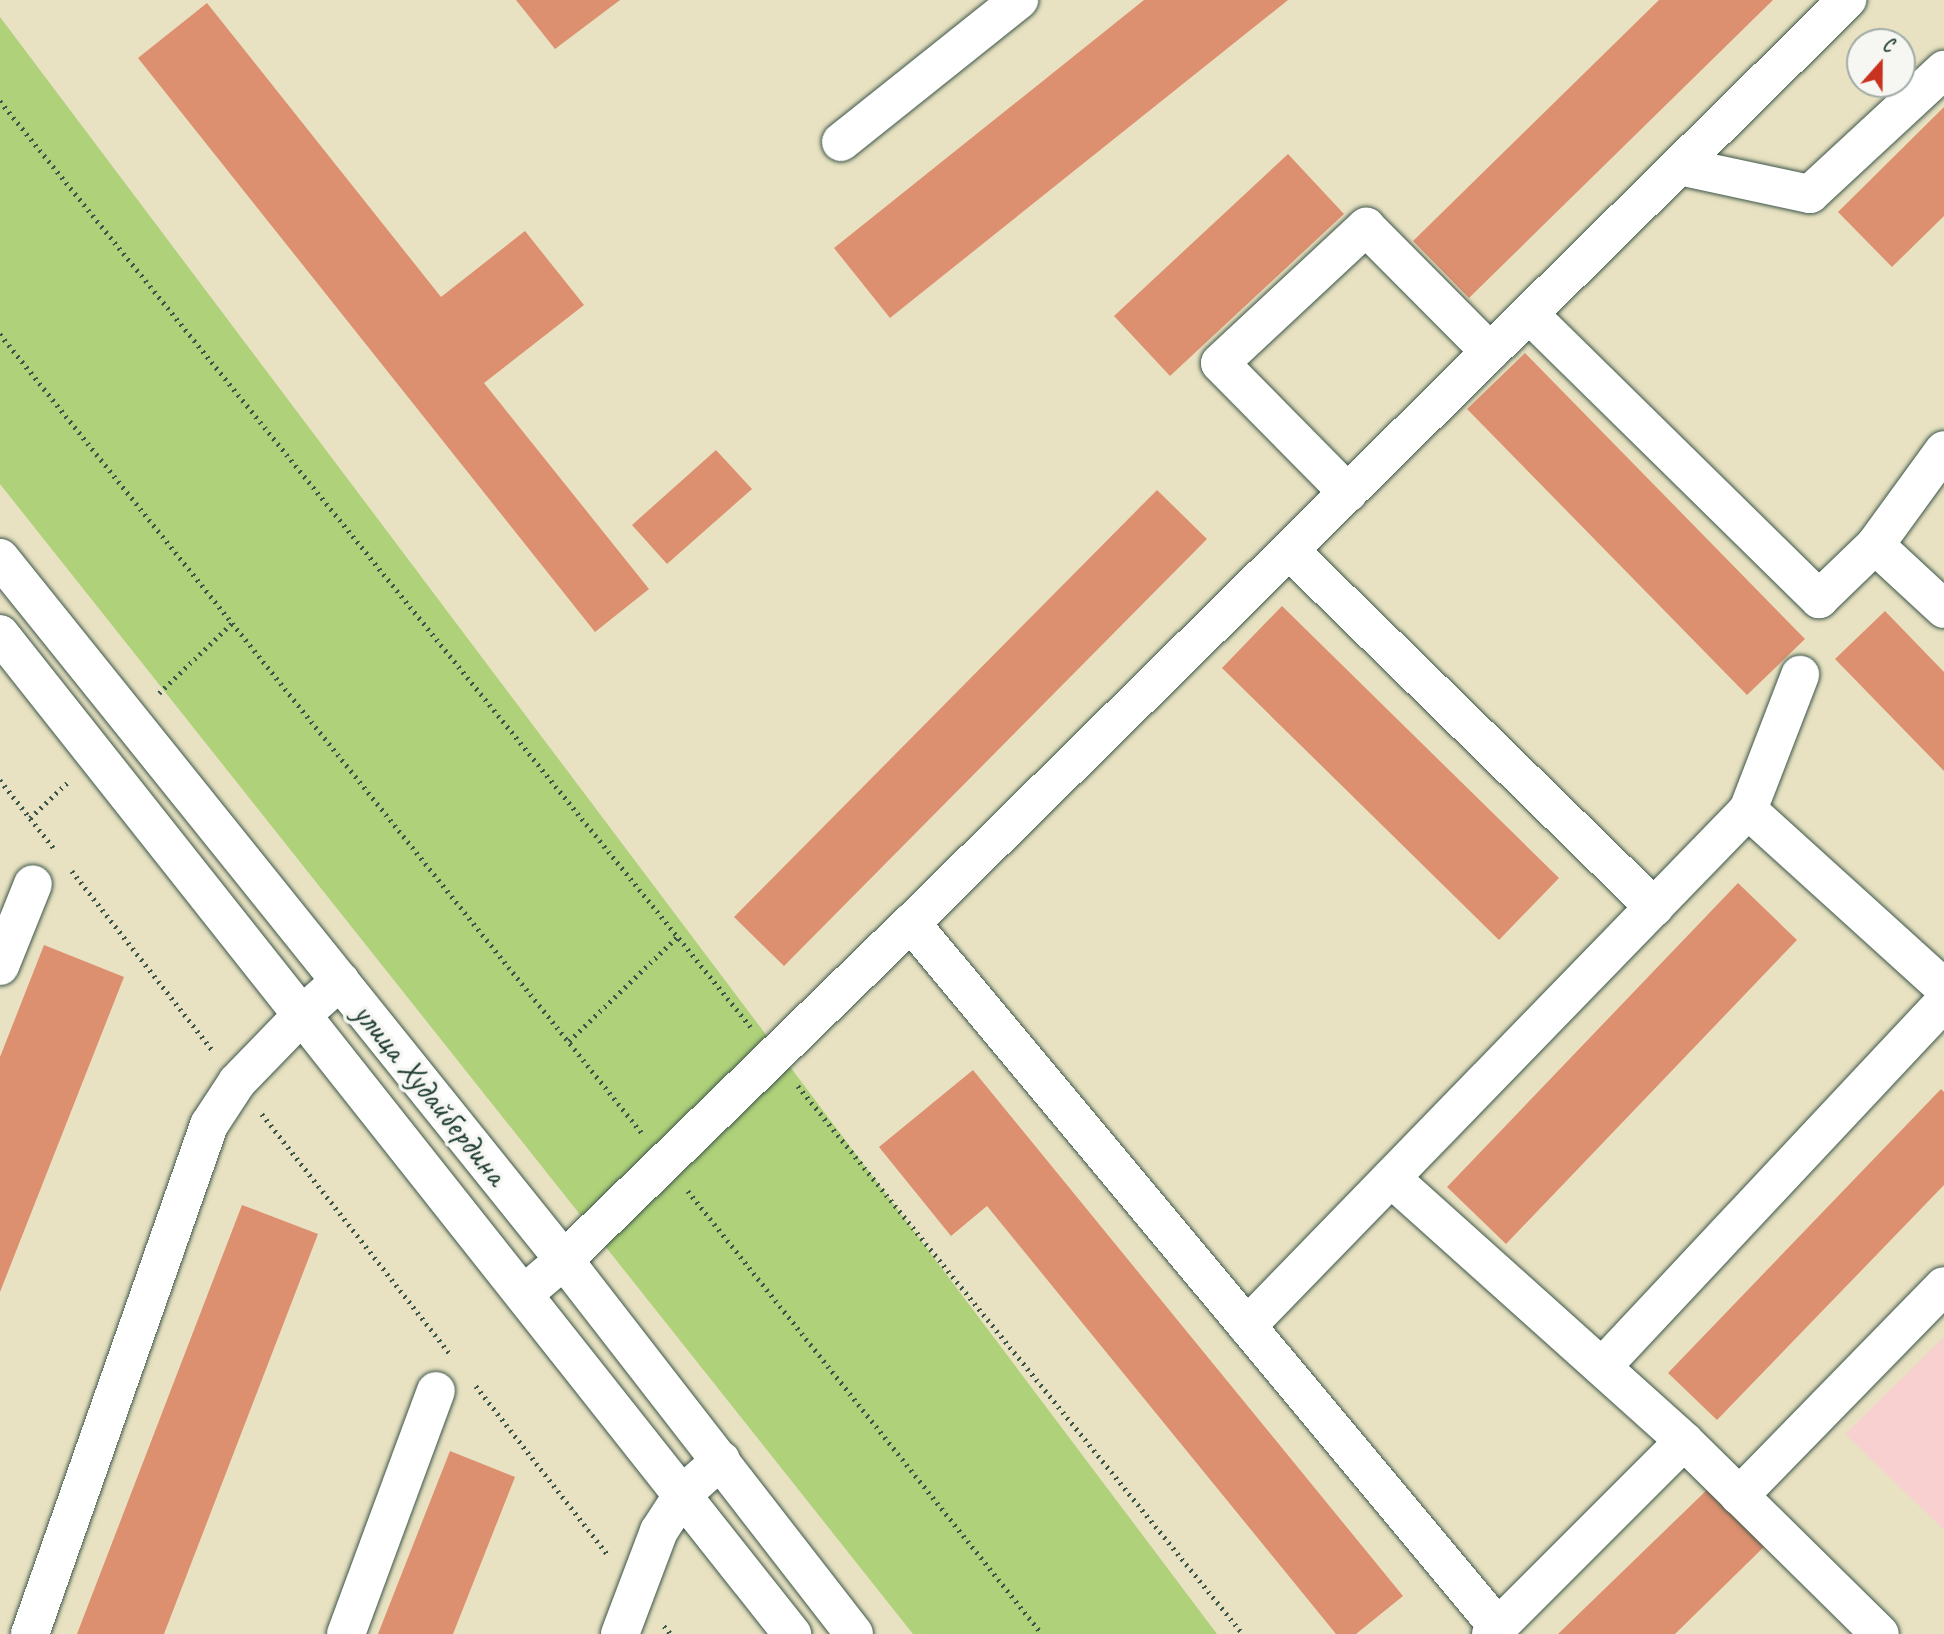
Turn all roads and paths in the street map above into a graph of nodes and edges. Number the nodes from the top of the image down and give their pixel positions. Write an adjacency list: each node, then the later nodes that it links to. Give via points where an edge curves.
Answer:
1 (1018, 0): 5 (main road)
2 (1847, 0): 6 (main road)
3 (1944, 70): 6 (main road, via 1810,194)
4 (0, 101): 29 (path)
5 (841, 142)
6 (1679, 166): 7 (main road)
7 (1529, 314): 9 (main road); 12 (main road, via 1819,599)
8 (0, 334): 16 (path)
9 (1490, 352): 11 (main road); 11 (main road, via 1366,227 1220,363)
10 (1944, 450): 12 (main road)
11 (1348, 493): 13 (main road)
12 (1875, 545): 15 (main road)
13 (1289, 550): 27 (main road); 28 (main road)
14 (0, 558): 31 (main road, улица Худайбердина)
15 (1944, 609)
16 (233, 621): 19 (path); 35 (path)
17 (0, 634): 34 (main road, улица Худайбердина)
18 (1800, 675): 22 (main road)
19 (153, 698)
20 (72, 779): 23 (path)
21 (0, 780): 23 (path)
22 (1748, 810): 27 (main road); 32 (main road)
23 (30, 818): 24 (path)
24 (62, 858)
25 (70, 869): 37 (path)
26 (33, 884): 30 (main road)
27 (1654, 908): 39 (main road)
28 (911, 923): 36 (main road); 43 (main road)
29 (677, 937): 35 (path); 36 (path)
30 (0, 966)
31 (340, 981): 34 (main road); 40 (main road, улица Худайбердина)
32 (1944, 988)
33 (1944, 1002): 45 (main road)
34 (303, 1014): 37 (main road); 42 (main road, улица Худайбердина)
35 (569, 1041): 38 (path)
36 (775, 1056): 38 (main road); 60 (path)
37 (237, 1082): 44 (path); 53 (main road, via 209,1125)
38 (665, 1163): 40 (main road); 59 (path)
39 (1391, 1178): 43 (main road); 45 (main road)
40 (564, 1260): 42 (main road); 48 (main road, улица Худайбердина)
41 (1944, 1286): 50 (main road)
42 (524, 1294): 49 (main road, улица Худайбердина)
43 (1247, 1326): 52 (main road)
44 (454, 1358)
45 (1602, 1367): 47 (main road)
46 (454, 1385): 51 (path); 54 (main road)
47 (1685, 1441): 50 (main road); 52 (main road)
48 (721, 1460): 49 (main road); 58 (main road, улица Худайбердина)
49 (683, 1494): 51 (main road, via 659,1531); 57 (main road, улица Худайбердина)
50 (1740, 1496): 61 (main road)
51 (636, 1590): 55 (main road); 56 (path)
52 (1494, 1630)
53 (30, 1634)
54 (346, 1634)
55 (620, 1634)
56 (671, 1634)
57 (792, 1634)
58 (854, 1634)
59 (1042, 1634)
60 (1243, 1634)
61 (1880, 1634)

